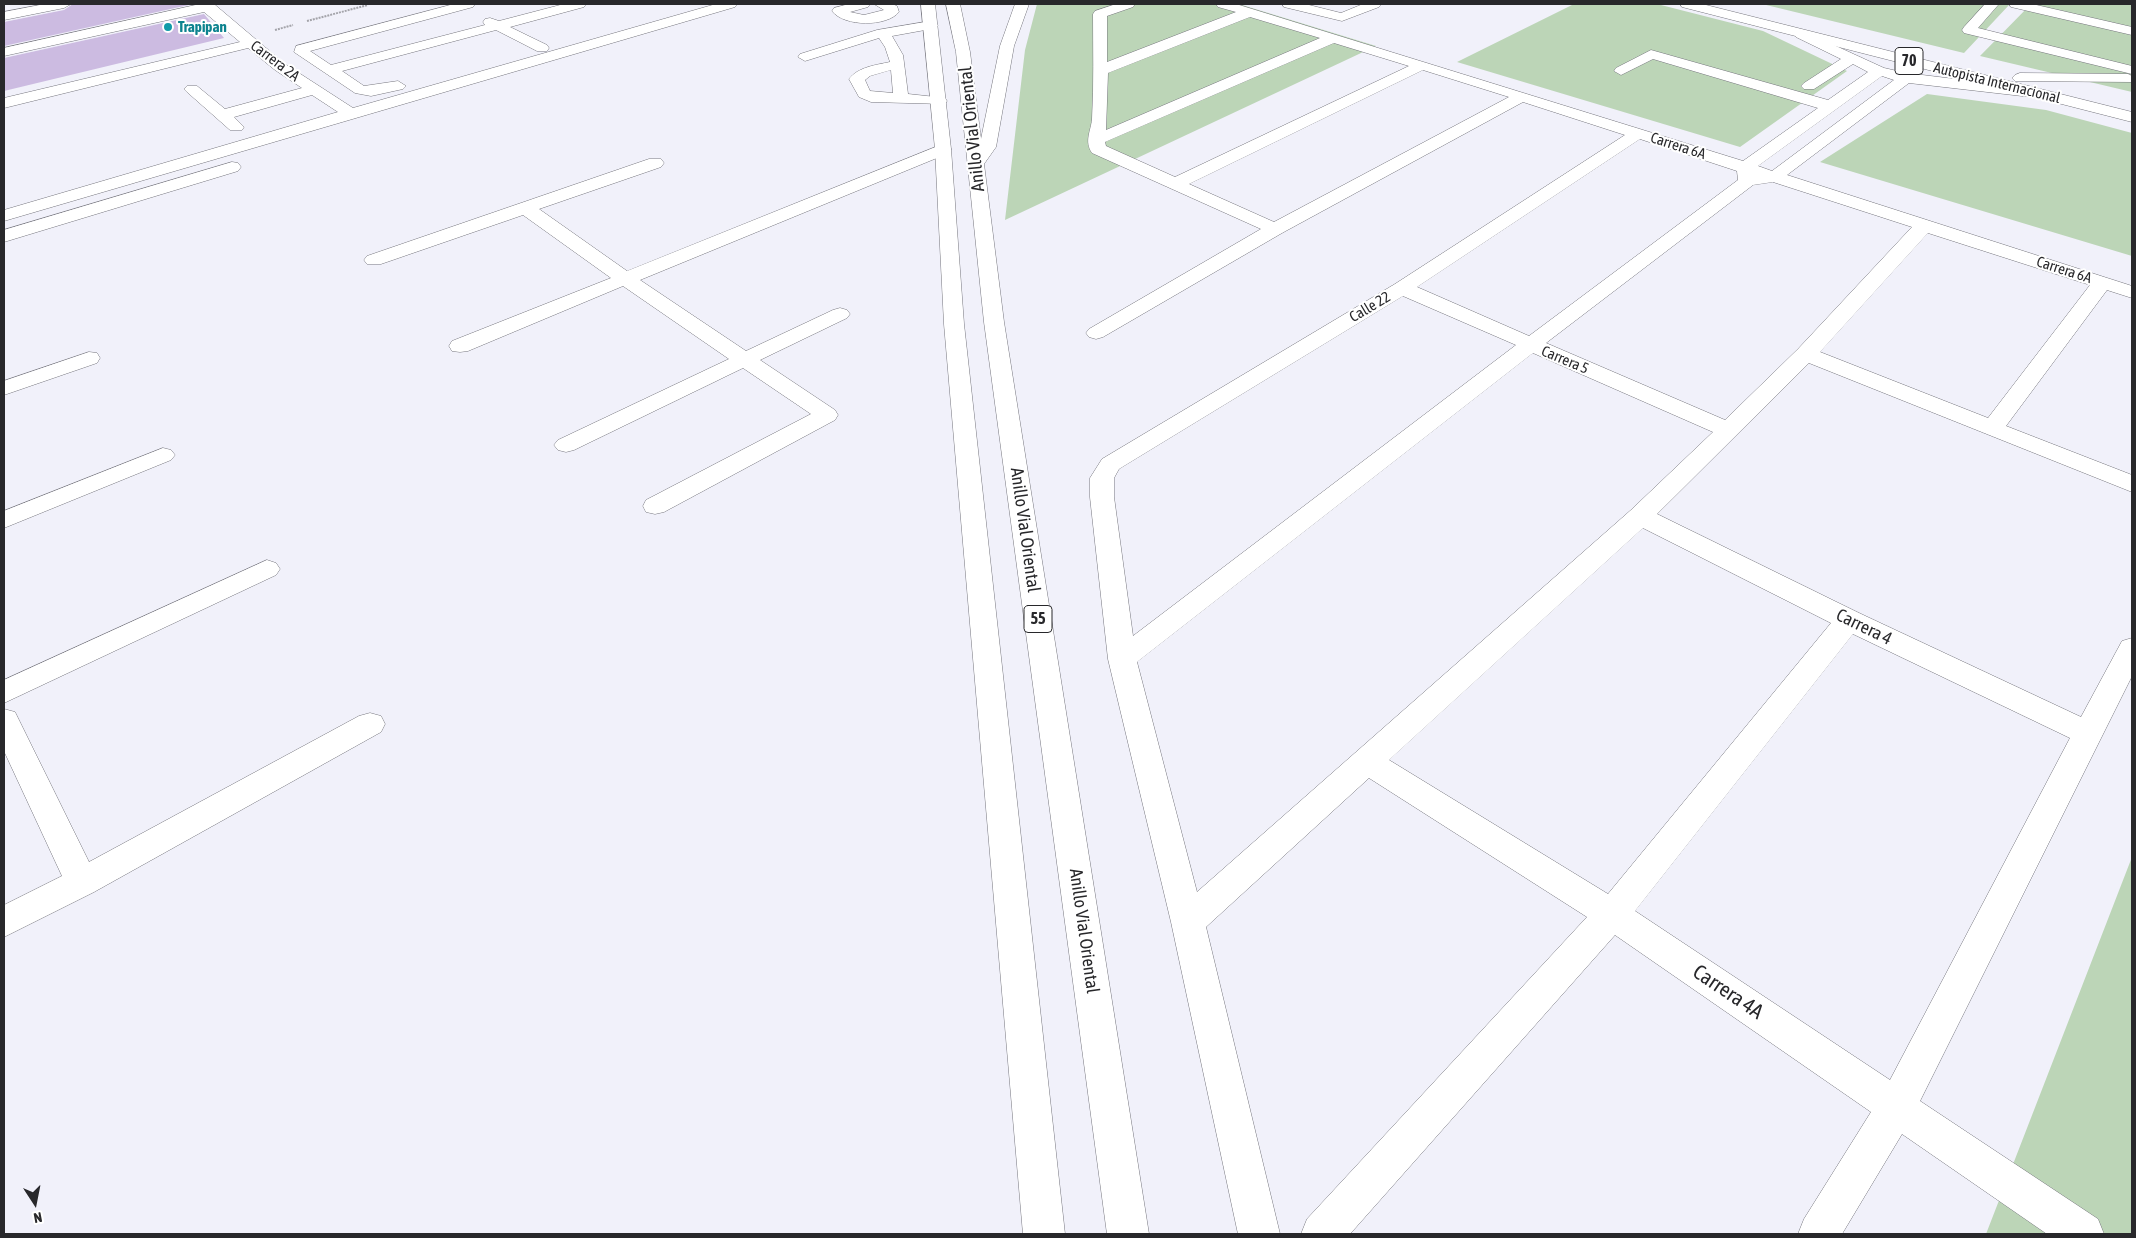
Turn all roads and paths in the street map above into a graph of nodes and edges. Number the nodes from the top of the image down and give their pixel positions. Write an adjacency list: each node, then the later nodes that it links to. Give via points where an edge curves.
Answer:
1 (64, 4): 21 (main road)
2 (579, 4): 23 (main road)
3 (696, 4): 30 (main road)
4 (730, 4): 56 (main road)
5 (863, 4): 22 (main road, via 839,11)
6 (881, 4): 22 (main road, via 892,12)
7 (953, 4): 64 (main road, Anillo Vial Oriental / 55, via 963,52)
8 (1022, 4): 64 (main road, via 1007,46 988,147)
9 (1128, 4): 39 (main road, via 1100,14)
10 (1223, 4): 19 (main road, Carrera 6A)
11 (1289, 4): 12 (main road, via 1342,17)
12 (1374, 4)
13 (1687, 4): 26 (main road, Autopista Internacional / 70)
14 (1726, 4): 43 (main road, Autopista Internacional / 70)
15 (1992, 4): 38 (main road, via 1969,30)
16 (2016, 4): 24 (main road)
17 (463, 5): 23 (main road); 37 (main road, via 301,49)
18 (207, 6): 28 (main road, Carrera 2A); 31 (main road)
19 (1250, 12): 27 (main road, Carrera 6A); 39 (main road)
20 (930, 14): 25 (main road); 52 (main road, Anillo Vial Oriental)
21 (4, 16)
22 (863, 21): 25 (main road)
23 (498, 26): 30 (main road); 37 (main road)
24 (2132, 31)
25 (882, 33): 33 (main road); 35 (main road, via 891,41)
26 (1801, 34): 34 (main road); 48 (main road, Autopista Internacional / 70)
27 (1333, 38): 36 (main road, Carrera 6A); 61 (main road)
28 (249, 41): 47 (main road, Carrera 2A); 50 (main road); 53 (main road)
29 (1668, 44): 32 (main road)
30 (542, 48): 37 (main road, via 371,91 360,90)
31 (4, 52)
32 (1651, 54): 40 (main road); 55 (main road)
33 (805, 57)
34 (1851, 59): 41 (main road); 45 (main road)
35 (898, 64): 51 (main road); 51 (main road, via 865,73 857,79 864,94)
36 (1423, 65): 49 (main road, Carrera 6A); 70 (main road)
37 (330, 70)
38 (2132, 70)
39 (1099, 71): 61 (main road, via 1100,121)
40 (1621, 71)
41 (1879, 71): 42 (main road); 55 (main road)
42 (1906, 78): 48 (main road); 69 (main road)
43 (2020, 78): 44 (main road); 54 (main road, Autopista Internacional / 70)
44 (2132, 78)
45 (1809, 86)
46 (192, 89): 57 (main road)
47 (314, 90): 56 (main road, Carrera 2A); 57 (main road)
48 (2031, 92): 58 (main road, Autopista Internacional / 70)
49 (1522, 96): 60 (main road, Carrera 6A); 75 (main road)
50 (4, 97)
51 (901, 98): 52 (main road)
52 (939, 101): 62 (main road, Anillo Vial Oriental)
53 (4, 103)
54 (2132, 105)
55 (1830, 106): 67 (main road)
56 (350, 113): 72 (main road)
57 (222, 115): 59 (main road)
58 (2132, 118)
59 (238, 128)
60 (1639, 133): 67 (main road, Carrera 6A); 80 (main road, Calle 22)
61 (1096, 140): 70 (main road, via 1098,149)
62 (943, 148): 66 (main road); 68 (main road, Anillo Vial Oriental)
63 (655, 163): 71 (main road)
64 (975, 165): 113 (main road, Anillo Vial Oriental / 55, via 994,322)
65 (234, 166): 74 (main road)
66 (879, 173): 68 (main road, via 908,170); 78 (main road)
67 (1746, 174): 69 (main road, Carrera 6A); 84 (main road)
68 (945, 177): 112 (main road, Anillo Vial Oriental, via 954,324)
69 (1774, 177): 73 (main road, Carrera 6A)
70 (1177, 183): 75 (main road)
71 (525, 208): 77 (main road); 78 (main road)
72 (9, 214): 74 (main road)
73 (1924, 226): 79 (main road, Carrera 6A); 86 (main road)
74 (29, 229): 76 (main road)
75 (1275, 229): 83 (main road)
76 (4, 236)
77 (374, 260)
78 (624, 278): 85 (main road); 88 (main road)
79 (2102, 283): 81 (main road, Carrera 6A); 90 (main road)
80 (1402, 288): 84 (main road, Carrera 5); 101 (main road, Calle 22, via 1110,464 1102,478 1102,497)
81 (2132, 292)
82 (840, 314): 88 (main road)
83 (1096, 332)
84 (1530, 345): 91 (main road, Carrera 5); 101 (main road)
85 (460, 346)
86 (1806, 354): 90 (main road); 91 (main road)
87 (89, 358): 89 (main road)
88 (747, 360): 92 (main road); 95 (main road, via 827,416)
89 (4, 388)
90 (1992, 429): 94 (main road)
91 (1729, 430): 96 (main road)
92 (566, 445)
93 (163, 455): 97 (main road)
94 (2132, 484)
95 (654, 506)
96 (1640, 516): 99 (main road, Carrera 4); 106 (main road)
97 (4, 520)
98 (267, 569): 102 (main road)
99 (1849, 620): 105 (main road, Carrera 4); 108 (main road)
100 (2132, 648): 105 (main road)
101 (1122, 659): 110 (main road)
102 (4, 692)
103 (4, 720): 107 (main road)
104 (370, 724): 107 (main road)
105 (2089, 734): 111 (main road)
106 (1366, 761): 108 (main road, Carrera 4A); 110 (main road)
107 (82, 882): 109 (main road)
108 (1612, 914): 111 (main road, Carrera 4A); 115 (main road)
109 (4, 922)
110 (1188, 922): 114 (main road)
111 (1897, 1106): 116 (main road); 117 (main road, Carrera 4A)
112 (1044, 1234)
113 (1128, 1234)
114 (1259, 1234)
115 (1322, 1234)
116 (1819, 1234)
117 (2083, 1234)

